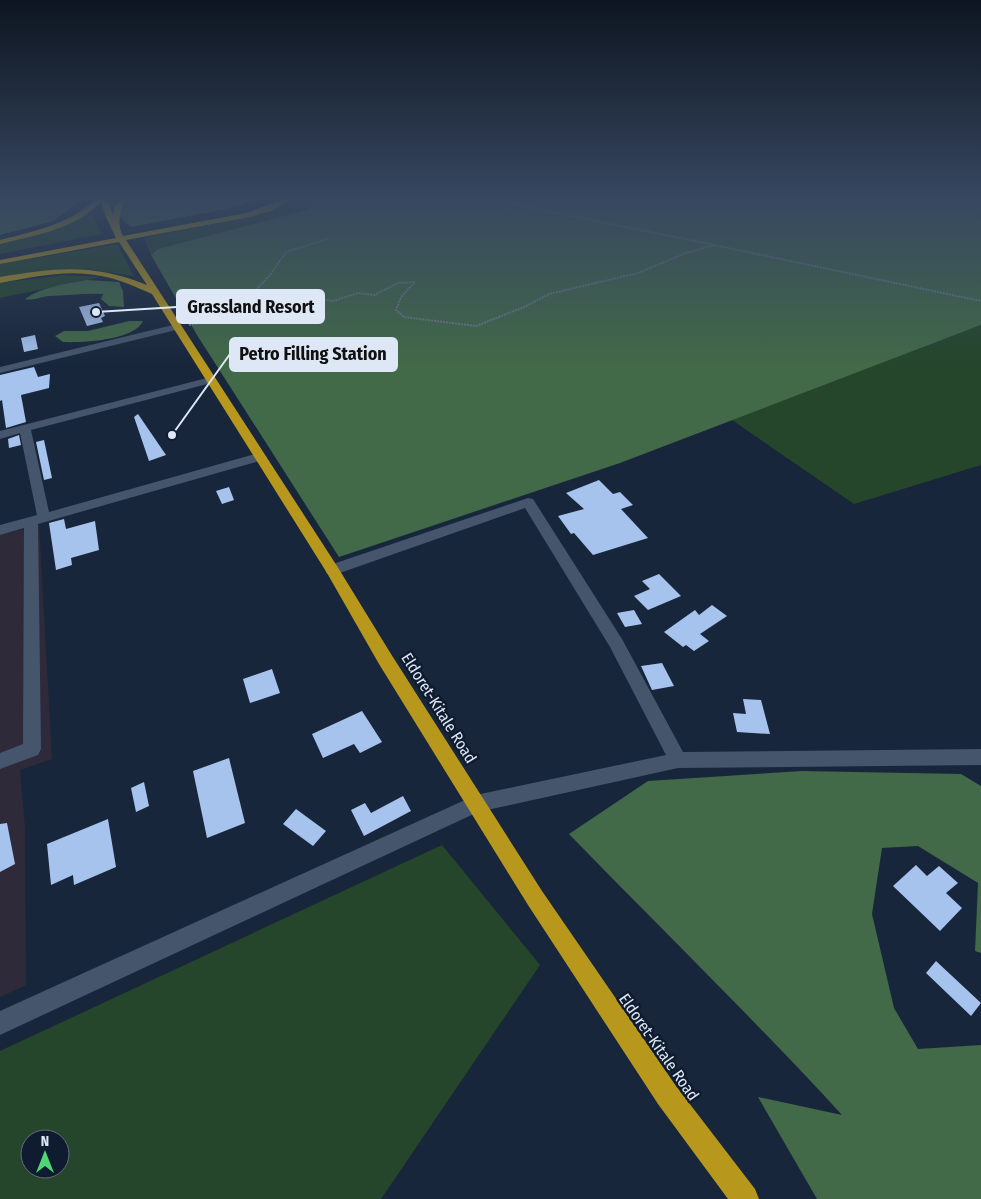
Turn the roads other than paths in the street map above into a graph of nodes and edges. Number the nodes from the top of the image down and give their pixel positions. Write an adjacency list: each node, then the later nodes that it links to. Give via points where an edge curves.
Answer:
1 (43, 254): 3 (highway)
2 (131, 254): 5 (highway, Eldoret-Kitale Road)
3 (0, 262)
4 (0, 280): 5 (highway, via 39,274 98,273 131,281)
5 (155, 292): 6 (highway, Eldoret-Kitale Road)
6 (176, 327): 7 (street); 8 (highway, Eldoret-Kitale Road)
7 (0, 370)
8 (211, 380): 9 (street); 11 (highway, Eldoret-Kitale Road)
9 (25, 428): 10 (street); 12 (street)
10 (0, 435)
11 (260, 457): 12 (street); 14 (highway, Eldoret-Kitale Road)
12 (37, 520): 13 (street); 17 (street, via 32,749)
13 (0, 530)
14 (332, 570): 16 (street, via 528,502 616,643); 18 (highway, Eldoret-Kitale Road)
15 (981, 757): 16 (street)
16 (678, 760): 18 (street)
17 (0, 761)
18 (476, 804): 19 (street); 20 (highway, Eldoret-Kitale Road, via 583,973 667,1095)
19 (0, 1023)
20 (745, 1199)

